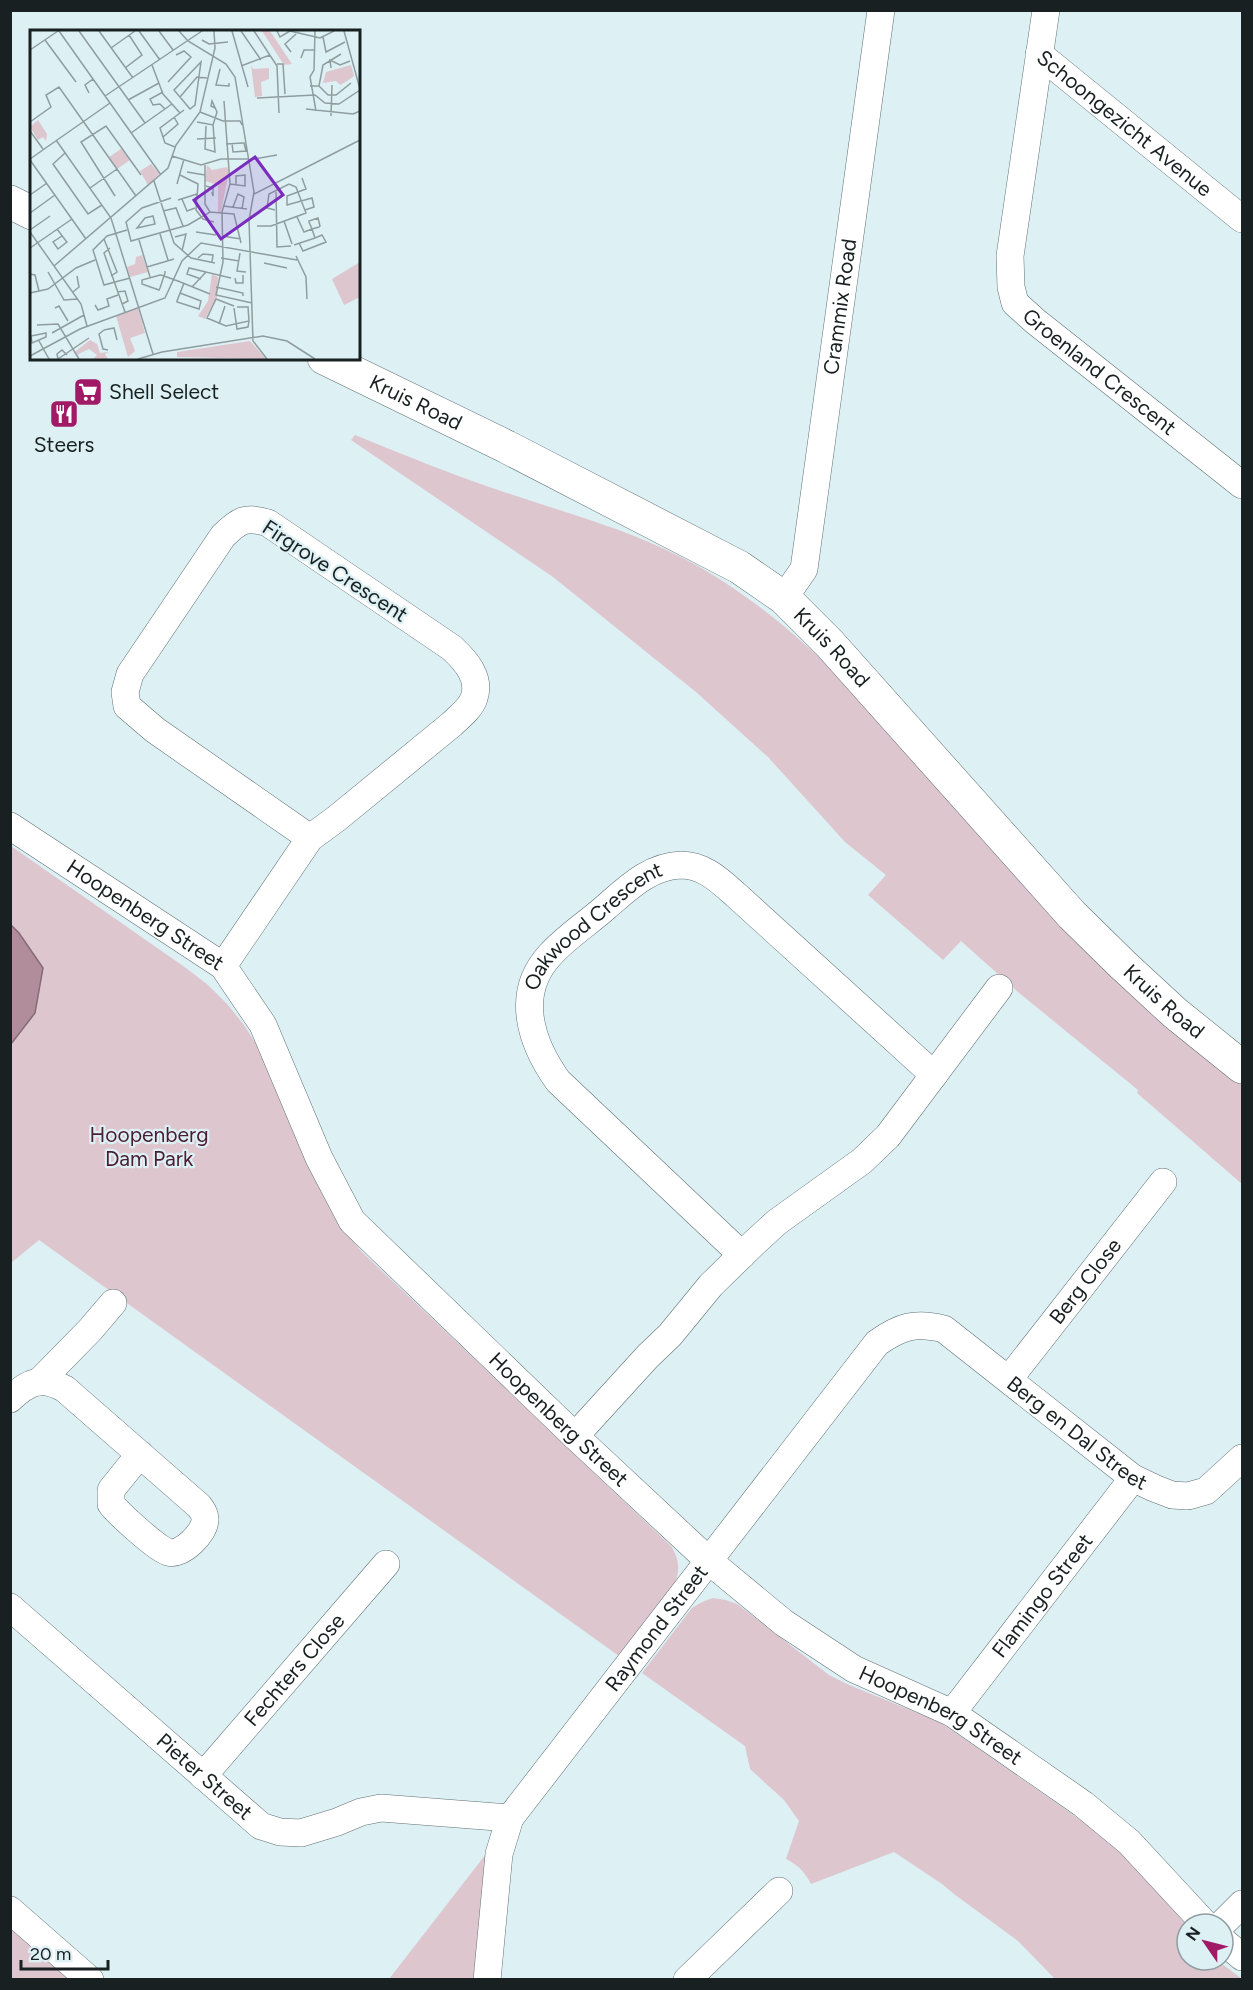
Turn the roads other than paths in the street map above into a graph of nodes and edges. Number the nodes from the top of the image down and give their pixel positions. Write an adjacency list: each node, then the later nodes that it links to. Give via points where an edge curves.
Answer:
1 (881, 10): 9 (street, Crammix Road, via 804,569)
2 (1046, 10): 3 (street, Schoongezicht Avenue)
3 (1039, 54): 6 (street, Schoongezicht Avenue); 8 (street, Groenland Crescent, via 1010,256 1015,303)
4 (10, 202): 5 (street)
5 (30, 212)
6 (1242, 219)
7 (328, 360): 9 (street, Kruis Road, via 739,567)
8 (1242, 485)
9 (784, 598): 14 (street, Kruis Road, via 830,644 1072,915 1175,1013)
10 (10, 826): 12 (street, Hoopenberg Street)
11 (310, 838): 11 (street, Firgrove Crescent, via 466,711 474,699 475,684 466,660 452,648 268,523 246,519 223,536 130,674 124,692 127,706 155,730); 12 (street, Firgrove Crescent)
12 (223, 966): 23 (street, Hoopenberg Street, via 263,1025 319,1158 352,1221)
13 (999, 988): 15 (street)
14 (1242, 1067)
15 (934, 1075): 17 (street, via 888,1136 861,1161 777,1222); 17 (street, Oakwood Crescent, via 715,876 698,868 664,867 641,877 550,955 537,974 528,1014 545,1063 558,1081)
16 (1163, 1182): 20 (street, Berg Close)
17 (742, 1255): 23 (street)
18 (113, 1303): 21 (street)
19 (915, 1325): 20 (street, Berg en Dal Street, via 944,1329); 27 (street, Raymond Street, via 894,1330 877,1342)
20 (1009, 1379): 26 (street, Berg en Dal Street)
21 (39, 1382): 22 (street, via 28,1384); 24 (street, via 65,1389)
22 (10, 1399)
23 (575, 1436): 27 (street, Hoopenberg Street)
24 (140, 1455)
25 (1242, 1458): 26 (street, Berg en Dal Street, via 1206,1491 1188,1496 1172,1495)
26 (1133, 1478): 30 (street, Flamingo Street)
27 (709, 1561): 30 (street, Hoopenberg Street, via 784,1623 854,1669); 32 (street, Raymond Street)
28 (386, 1564): 31 (street, Fechters Close)
29 (10, 1607): 31 (street, Pieter Street)
30 (952, 1713): 35 (street, Hoopenberg Street, via 1083,1804 1129,1842)
31 (203, 1776): 32 (street, Pieter Street, via 261,1826 280,1832 301,1833 381,1808)
32 (510, 1818): 37 (street, Raymond Street, via 499,1854)
33 (779, 1892): 38 (street)
34 (10, 1910): 36 (street)
35 (1194, 1912)
36 (90, 1980)
37 (487, 1980)
38 (687, 1980)

